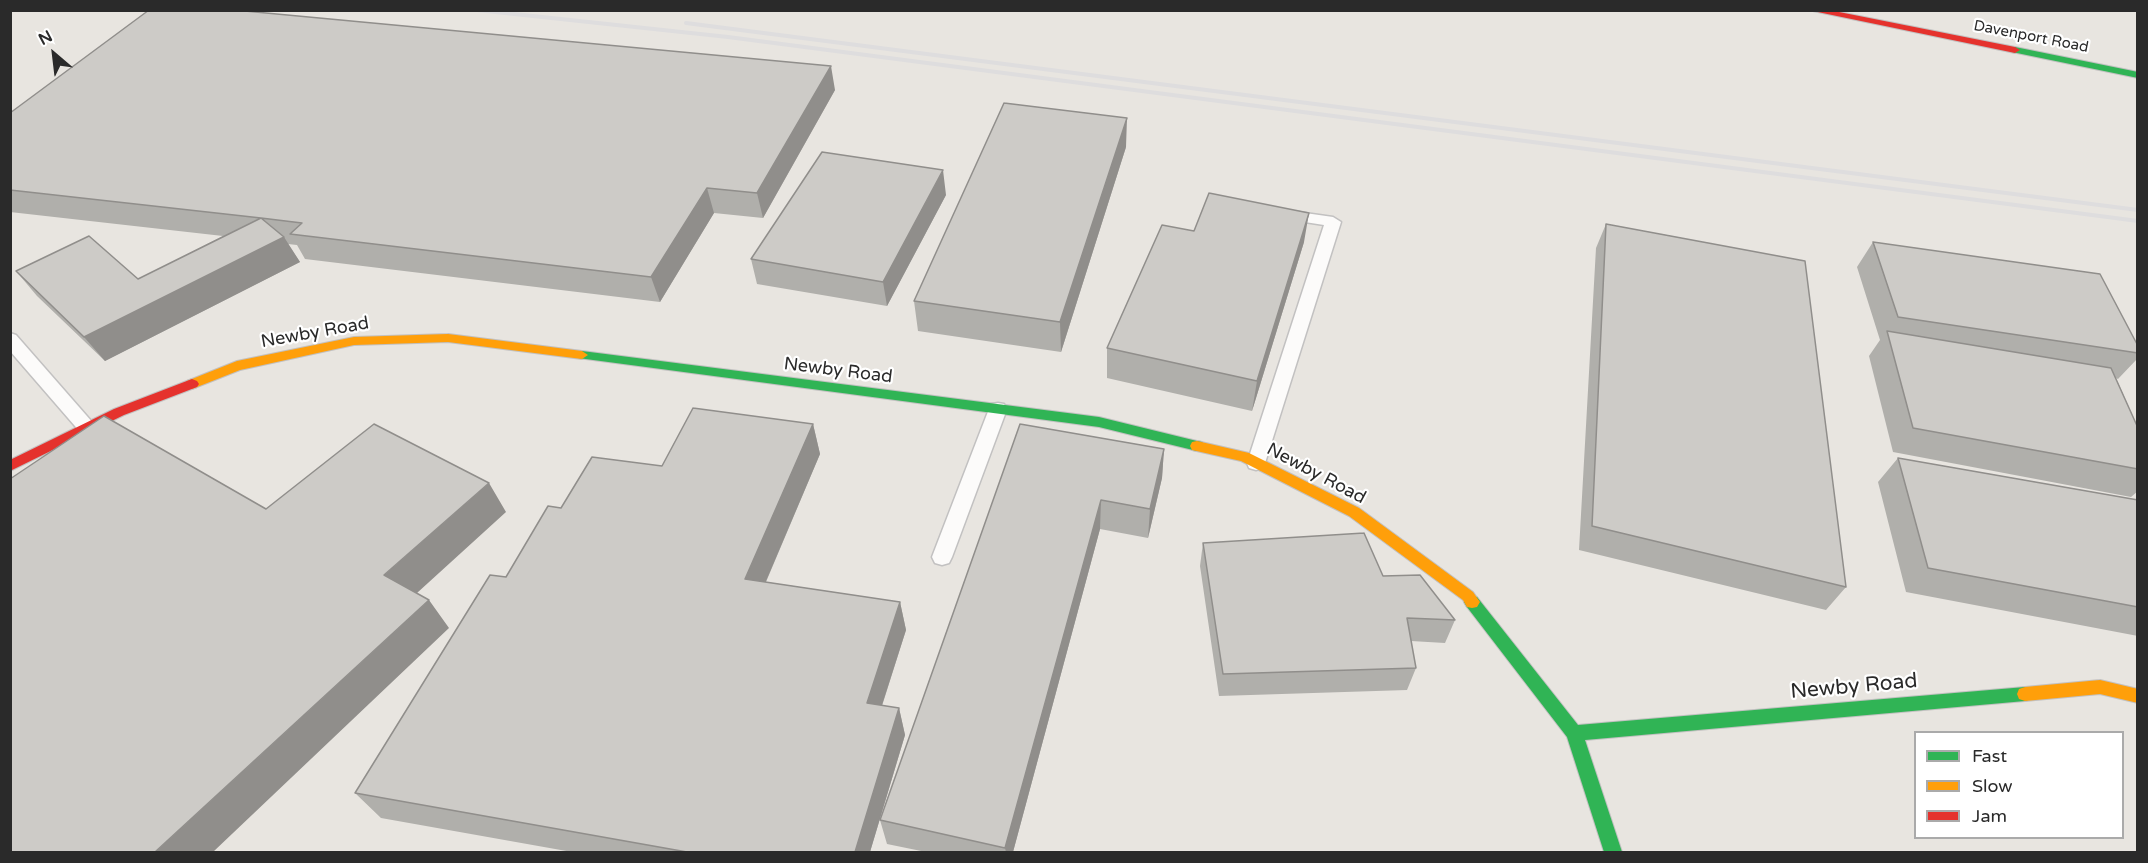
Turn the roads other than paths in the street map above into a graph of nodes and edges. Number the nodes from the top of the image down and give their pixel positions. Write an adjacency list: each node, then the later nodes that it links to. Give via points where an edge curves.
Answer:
1 (1812, 10): 2 (street, Davenport Road)
2 (2138, 75)
3 (1264, 212): 7 (lane, via 1333,222)
4 (10, 339): 6 (lane)
5 (998, 409): 6 (street, Newby Road, via 448,338 354,341 237,366); 7 (street, Newby Road, via 1099,422); 9 (lane)
6 (87, 428): 8 (street, Newby Road)
7 (1256, 462): 11 (street, Newby Road, via 1354,512 1468,596)
8 (10, 466)
9 (942, 557)
10 (2138, 696): 11 (street, Newby Road, via 2100,687)
11 (1574, 734): 12 (street, Newby Road)
12 (1613, 852)

